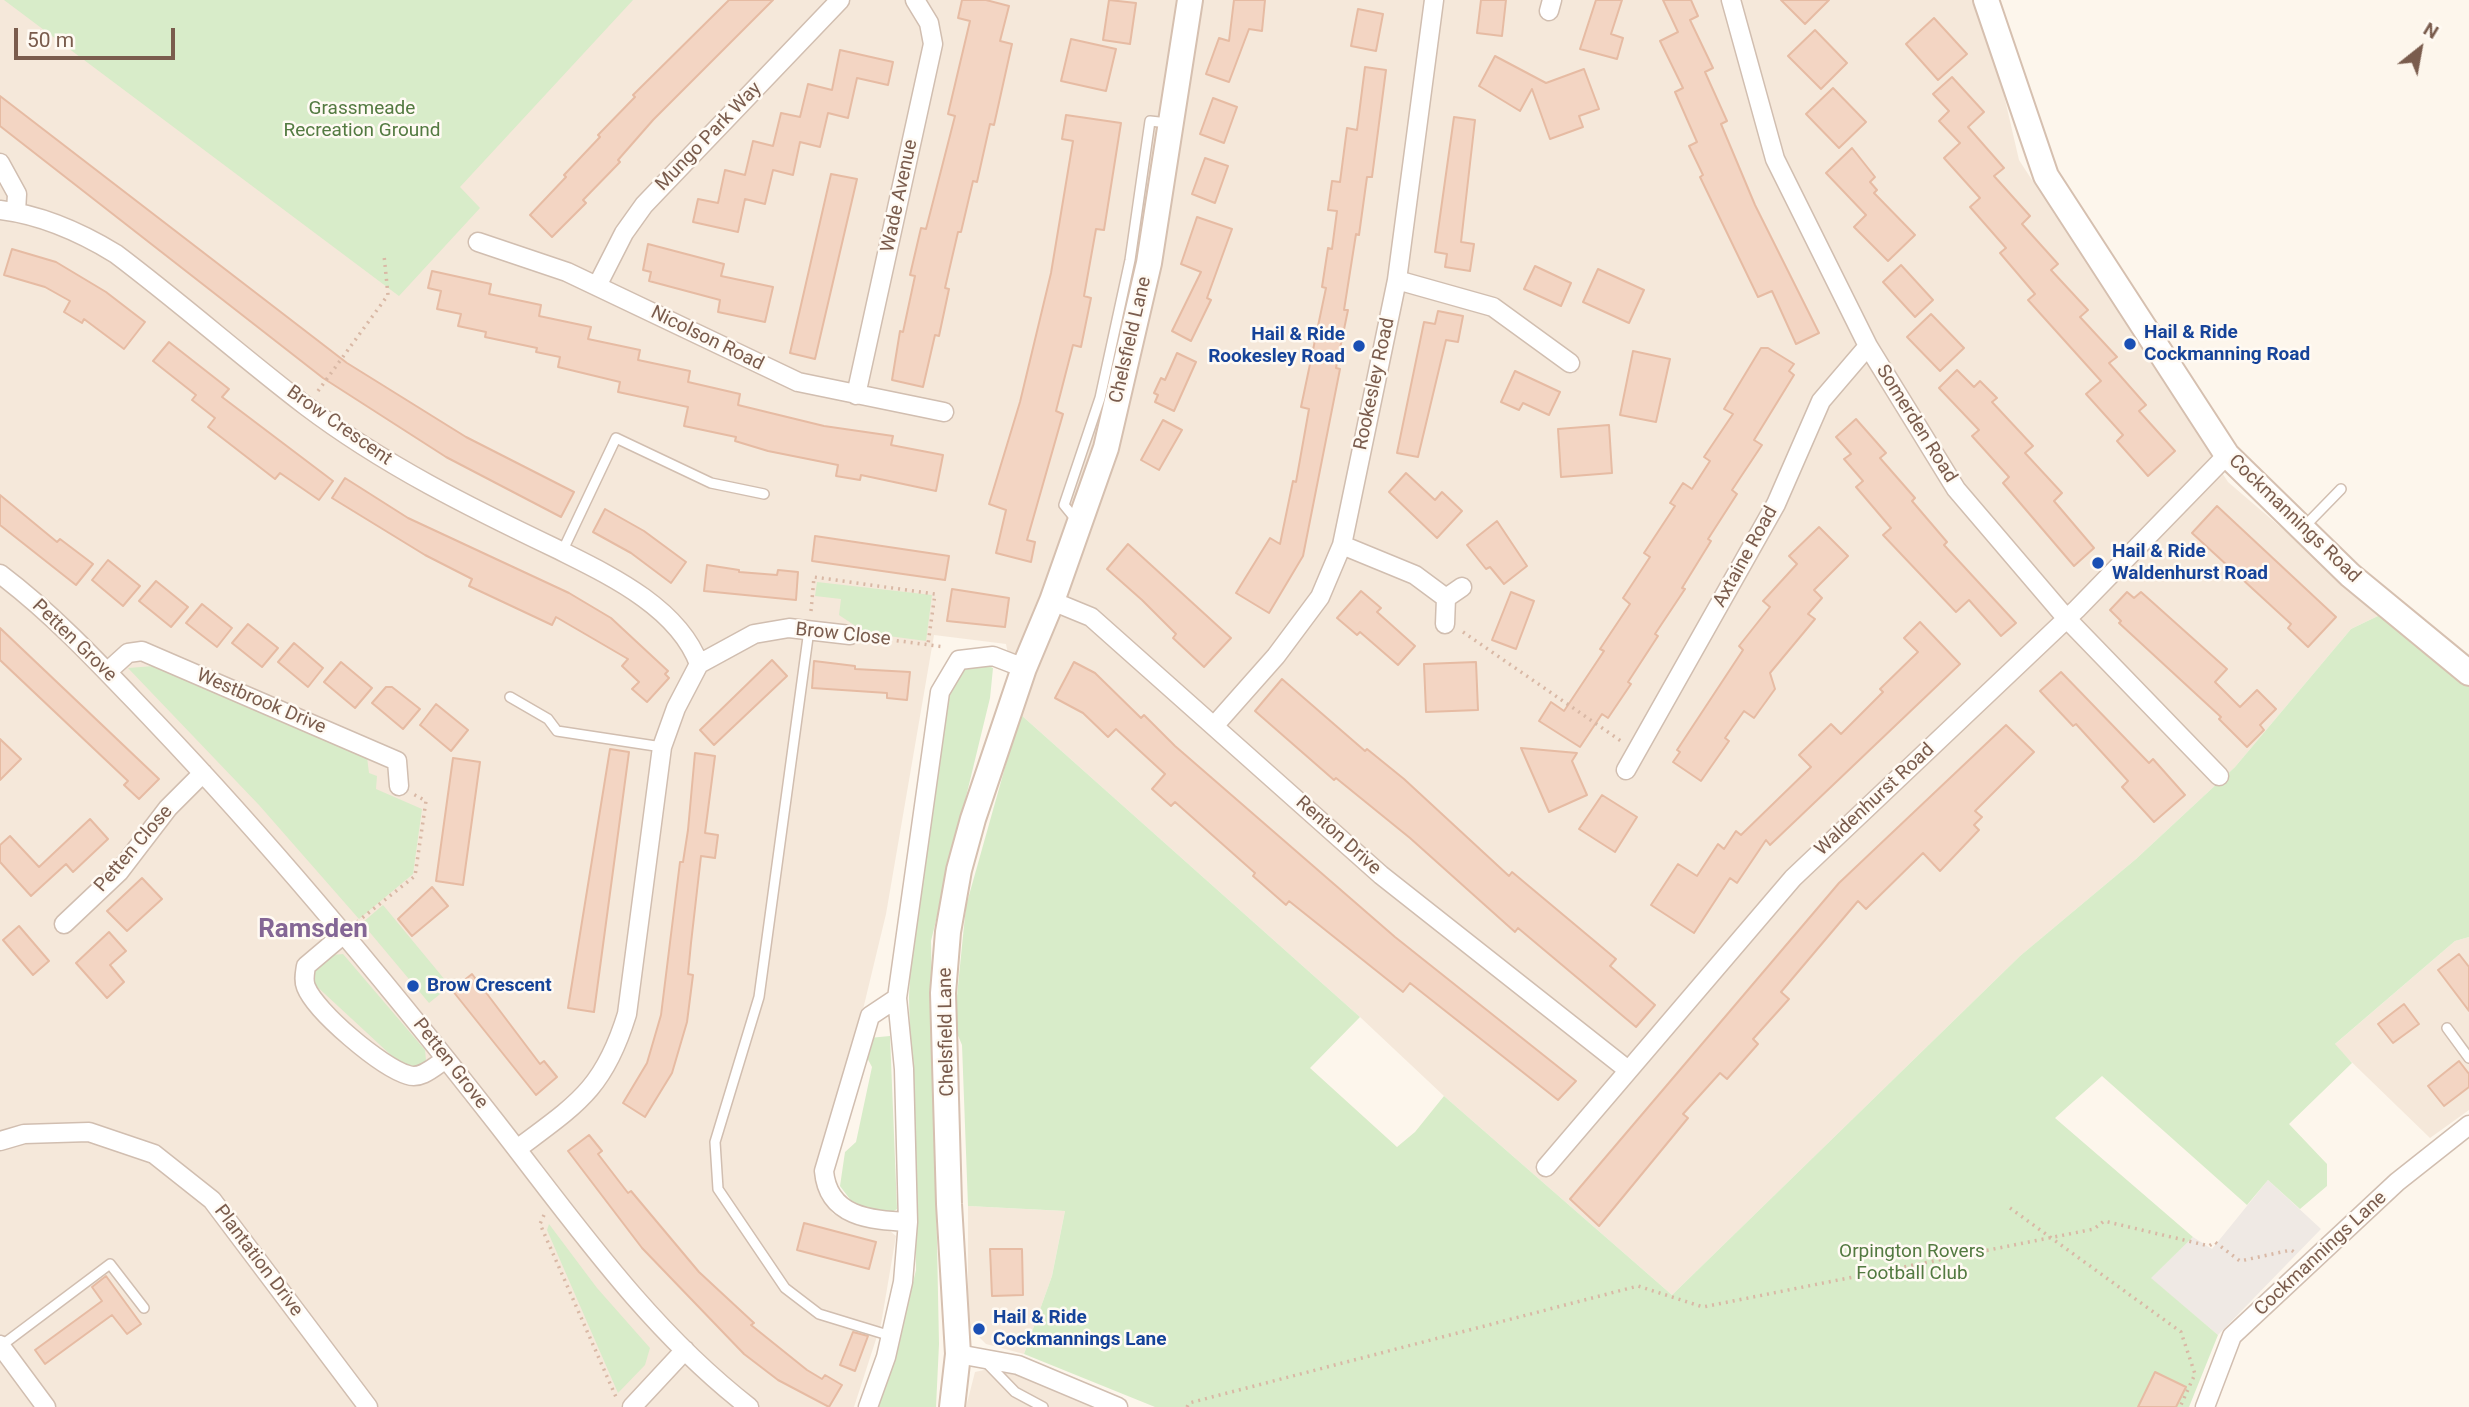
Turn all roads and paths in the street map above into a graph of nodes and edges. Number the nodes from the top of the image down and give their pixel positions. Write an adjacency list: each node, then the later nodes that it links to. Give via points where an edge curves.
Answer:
1 (840, 0): 12 (street, Mungo Park Way, via 644,205)
2 (915, 0): 15 (street, Wade Avenue, via 929,23 933,44)
3 (1190, 0): 27 (street, Chelsfield Lane, via 1149,263 1106,448)
4 (1434, 0): 11 (street, Rookesley Road)
5 (1731, 0): 13 (street, Somerden Road, via 1775,159)
6 (1986, 0): 18 (street, Cockmannings Road, via 2046,176)
7 (0, 163): 8 (street, Brow Crescent, via 17,194)
8 (8, 211): 16 (street, Brow Crescent, via 69,229 116,254)
9 (478, 242): 12 (street, Nicolson Road)
10 (384, 255): 16 (path, via 388,295)
11 (1397, 280): 14 (street, via 1493,307); 22 (street, Rookesley Road)
12 (597, 286): 15 (street, Nicolson Road, via 798,382)
13 (1868, 346): 28 (street, Somerden Road, via 1956,489); 41 (street, Axtaine Road, via 1821,401 1776,504)
14 (1570, 363)
15 (856, 395): 17 (street, Nicolson Road)
16 (307, 407): 23 (street, Brow Crescent, via 447,496)
17 (944, 412)
18 (2227, 455): 21 (street, Cockmannings Road); 28 (street, Waldenhurst Road)
19 (2341, 489): 21 (lane)
20 (764, 494): 23 (lane, via 711,483 617,438)
21 (2302, 530): 37 (street, Cockmannings Road)
22 (1342, 545): 26 (street, via 1415,575); 39 (street, Rookesley Road, via 1320,597)
23 (562, 552): 34 (street, Brow Crescent, via 634,591 694,649)
24 (0, 574): 36 (street, Petten Grove)
25 (1462, 587): 26 (street)
26 (1446, 598): 29 (street)
27 (1052, 601): 35 (street, Chelsfield Lane); 39 (street, Renton Drive, via 1091,617)
28 (2067, 619): 44 (street, Somerden Road); 52 (street, Waldenhurst Road, via 1793,878)
29 (1445, 624): 41 (path)
30 (809, 630): 31 (street, Brow Close); 32 (path, via 814,577 934,594); 34 (street, Brow Close, via 754,634); 63 (lane, via 759,998 715,1142 718,1189 785,1288 819,1314)
31 (849, 635): 32 (path, Brow Close)
32 (928, 644): 33 (path, Brow Close)
33 (954, 649)
34 (699, 664): 40 (street)
35 (1024, 668): 48 (street, via 993,656 959,660 940,692); 66 (street, Chelsfield Lane, via 959,870 943,993 949,1204)
36 (107, 673): 43 (street, Petten Grove); 45 (street, Westbrook Drive, via 128,653 142,651 397,761)
37 (2469, 673)
38 (510, 697): 40 (lane, via 548,719 557,731)
39 (1214, 726): 52 (street, Renton Drive, via 1381,875)
40 (662, 747): 55 (street, via 627,1014 615,1052 576,1104)
41 (1637, 752): 42 (street, Axtaine Road)
42 (1626, 770)
43 (203, 773): 46 (street, Petten Close, via 168,808 119,872); 47 (street, Petten Grove)
44 (2219, 776)
45 (399, 786): 47 (path, via 426,801 415,876)
46 (64, 924)
47 (345, 933): 51 (street, Petten Grove); 51 (street, via 306,966 304,983 312,1000 384,1062 409,1076 422,1075)
48 (897, 998): 59 (street, via 904,1069); 59 (street, via 870,1016 824,1171 825,1190 846,1211)
49 (2447, 1028): 50 (lane)
50 (2469, 1058)
51 (446, 1059): 55 (street, Petten Grove)
52 (1628, 1070): 56 (street, Waldenhurst Road)
53 (2469, 1125): 61 (street, Cockmannings Lane, via 2398,1182)
54 (0, 1142): 68 (street, Plantation Drive, via 24,1134 89,1132 154,1154 212,1199)
55 (517, 1149): 57 (street, Petten Grove)
56 (1546, 1167)
57 (553, 1197): 65 (street, Petten Grove, via 617,1280); 69 (path, via 540,1224)
58 (2010, 1208): 60 (path)
59 (908, 1222): 63 (street, via 903,1282)
60 (2049, 1236): 61 (path, via 2094,1229 2104,1221 2209,1246 2215,1242 2240,1261 2291,1250); 76 (path, via 1703,1307 1638,1286); 77 (path, via 2181,1332 2195,1374)
61 (2308, 1265): 78 (street, Cockmannings Lane, via 2232,1336)
62 (144, 1308): 64 (lane, via 110,1264)
63 (891, 1336): 72 (street)
64 (0, 1346): 67 (street)
65 (684, 1350): 70 (street); 71 (street, Petten Grove)
66 (970, 1356): 73 (street, Chelsfield Lane); 74 (lane, via 1014,1392); 75 (street, via 1018,1365)
67 (46, 1407)
68 (368, 1407)
69 (623, 1407)
70 (632, 1407)
71 (749, 1407)
72 (868, 1407)
73 (952, 1407)
74 (1043, 1407)
75 (1118, 1407)
76 (1187, 1407)
77 (2180, 1407)
78 (2205, 1407)

